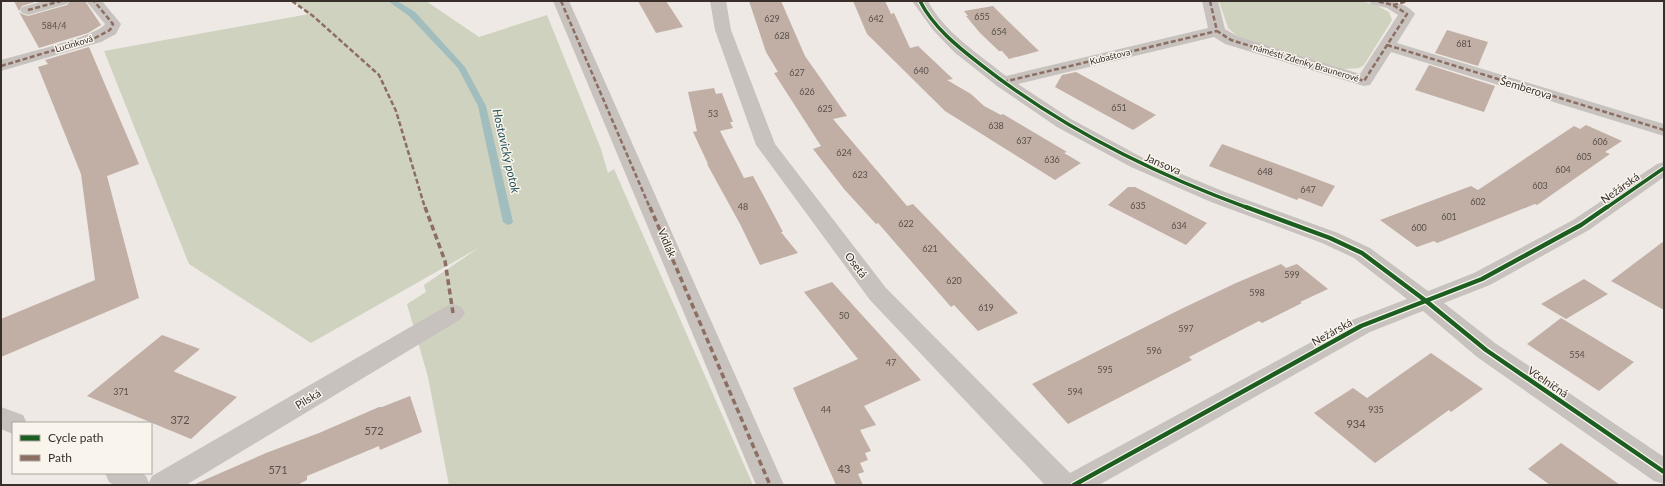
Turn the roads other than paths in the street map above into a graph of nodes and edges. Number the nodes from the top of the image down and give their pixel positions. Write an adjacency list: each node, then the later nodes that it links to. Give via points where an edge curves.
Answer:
1 (61, 1): 8 (street)
2 (94, 1): 11 (street, Lucinková, via 113,24 110,30 95,38)
3 (561, 1): 23 (street, Vidlák)
4 (718, 1): 24 (street, Osetá, via 723,30 766,145 878,294)
5 (920, 1): 12 (street, Jansova, via 960,48)
6 (1210, 1): 9 (street)
7 (1393, 2): 10 (street, náměstí Zdenky Braunerové, via 1407,14)
8 (28, 10)
9 (1217, 31): 10 (street, náměstí Zdenky Braunerové, via 1231,40 1364,81); 12 (street, Kubaštova)
10 (1387, 45): 13 (street, Šemberova)
11 (1, 66)
12 (1003, 82): 15 (street, Jansova, via 1064,123 1138,164 1218,197 1330,238 1362,253)
13 (1664, 130)
14 (1664, 168): 15 (street, Nežárská, via 1581,225 1482,279)
15 (1426, 301): 19 (street, Včelničná, via 1486,350); 25 (street, Nežárská, via 1361,326)
16 (453, 313): 22 (street, Pilská)
17 (1, 418): 18 (street)
18 (12, 422)
19 (1664, 472)
20 (120, 474): 21 (street)
21 (136, 485)
22 (162, 485)
23 (770, 485)
24 (1063, 485)
25 (1074, 485)

